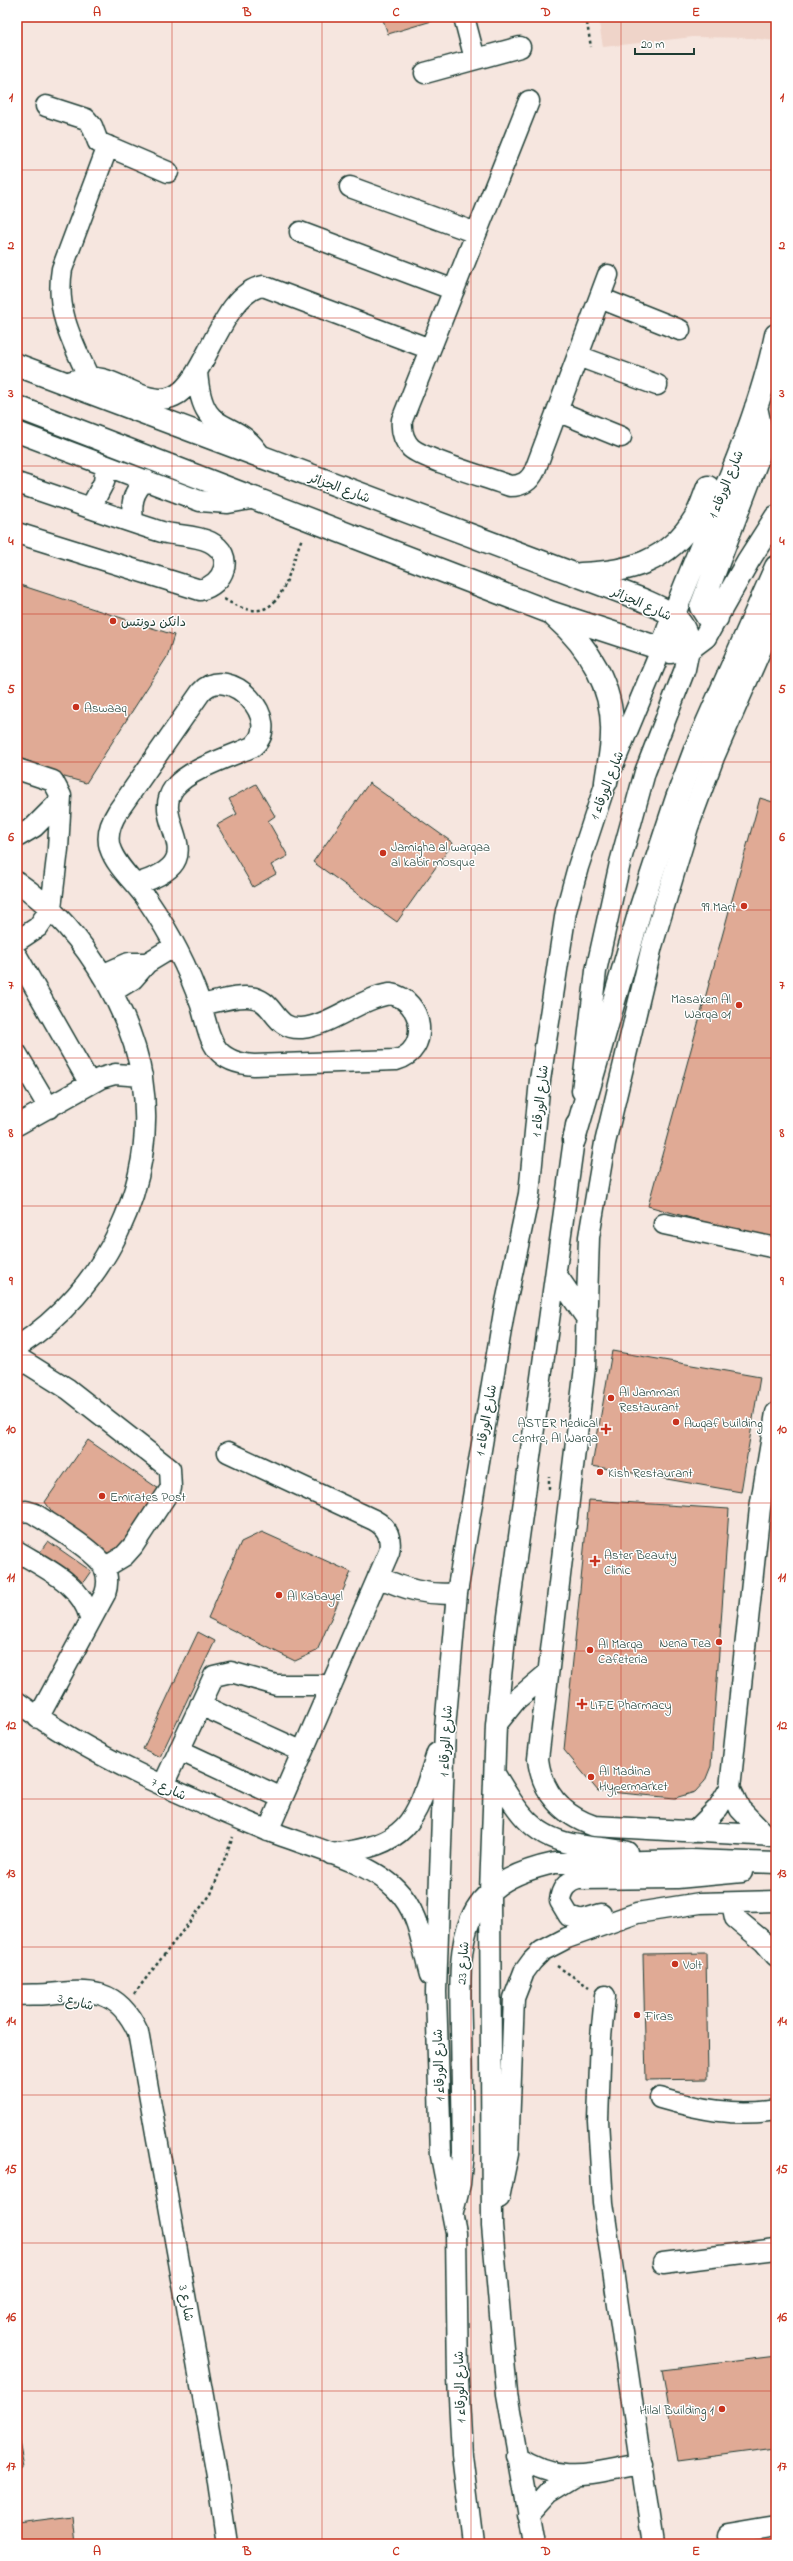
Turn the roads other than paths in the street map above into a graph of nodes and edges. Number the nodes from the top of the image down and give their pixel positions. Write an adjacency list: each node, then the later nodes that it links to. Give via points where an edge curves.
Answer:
1 (464, 17): 3 (street)
2 (520, 47): 3 (street)
3 (475, 59): 4 (street)
4 (425, 74)
5 (529, 101): 11 (street)
6 (46, 106): 7 (street, via 86,119 92,126 95,138)
7 (108, 146): 8 (street); 21 (street, via 62,268 60,282 61,311 65,325)
8 (168, 172)
9 (350, 186): 11 (street)
10 (300, 232): 13 (street)
11 (476, 233): 13 (street)
12 (608, 275): 14 (street)
13 (454, 290): 17 (street)
14 (600, 298): 15 (street); 18 (street)
15 (680, 330)
16 (776, 335): 25 (main road, شارع الورقاء 1)
17 (430, 349): 20 (street, via 274,288 263,286 252,290 234,309 214,338); 26 (street, via 401,426 404,438 417,452 510,486 522,484 532,476)
18 (578, 356): 23 (street); 26 (street)
19 (17, 365): 22 (main road, شارع الجزائر)
20 (197, 371): 21 (street, via 179,393 165,399 155,399 101,379); 29 (street, via 201,400 210,417 244,437)
21 (89, 378): 22 (street)
22 (66, 383): 29 (main road, شارع الجزائر)
23 (657, 385)
24 (17, 407): 33 (main road)
25 (756, 407): 39 (main road, via 720,462 695,518 676,542 649,561 633,568 608,573); 41 (main road, شارع الورقاء 1); 42 (main road, via 761,430 759,454 701,607 708,618)
26 (557, 411): 28 (street)
27 (17, 432): 30 (street)
28 (621, 437)
29 (262, 458): 39 (main road, شارع الجزائر)
30 (106, 466): 31 (street); 34 (street, via 104,482)
31 (146, 480): 33 (street, via 188,497 213,503); 36 (street, via 134,493)
32 (17, 483): 34 (street)
33 (256, 498): 40 (main road)
34 (91, 507): 36 (street)
35 (776, 517): 42 (main road)
36 (133, 522): 37 (street, via 174,535 210,542 223,556 224,570 217,583 209,588 190,588)
37 (17, 533)
38 (773, 572): 62 (main road, via 695,750 677,798 641,907); 66 (street, via 765,640 717,750 688,827 652,946 619,1076 591,1223 587,1264)
39 (574, 575): 41 (main road, شارع الجزائر)
40 (552, 613): 44 (main road); 46 (main road, via 592,658 607,694 612,713 612,734)
41 (673, 614): 43 (main road, شارع الجزائر, via 685,629); 44 (main road, شارع الورقاء 1)
42 (717, 618): 43 (main road, via 705,637)
43 (689, 649): 44 (main road, via 671,652); 62 (street, via 685,669 645,772 620,863 596,971)
44 (661, 650): 46 (street, شارع الورقاء 1)
45 (17, 769): 47 (street, via 53,781 60,791)
46 (606, 782): 76 (street, شارع الورقاء 1, via 566,911 540,1080 529,1194 504,1312)
47 (60, 802): 48 (street, via 34,826); 51 (street, via 58,849)
48 (17, 837)
49 (17, 882): 51 (street)
50 (136, 884): 50 (street, via 113,855 110,847 109,833 113,819 201,692 215,682 226,683 240,691 255,706 263,721 263,733 252,747 184,778 173,789 168,812 178,842 175,859 159,877); 53 (street)
51 (50, 908): 52 (street, via 38,927); 55 (street, via 80,942)
52 (17, 941)
53 (175, 946): 55 (street, via 147,963 133,978); 56 (street)
54 (17, 956): 59 (street)
55 (107, 983): 58 (street, via 132,1039)
56 (201, 1005): 56 (street, via 217,1051 237,1064 396,1060 414,1049 419,1036 419,1020 413,1007 403,998 390,994 302,1028 281,1022 267,1005 255,998)
57 (17, 1054): 60 (street)
58 (142, 1076): 59 (street, via 115,1074); 67 (street, via 145,1112 141,1162 132,1199 118,1235 76,1298 39,1333)
59 (90, 1084): 60 (street)
60 (49, 1108): 61 (street)
61 (17, 1125)
62 (574, 1140): 65 (street)
63 (664, 1224): 64 (street)
64 (776, 1248)
65 (556, 1274): 66 (street); 83 (street, via 530,1446)
66 (587, 1319): 78 (street, via 585,1367)
67 (17, 1347)
68 (17, 1357): 74 (street, via 68,1389 170,1470 172,1482 168,1494 133,1546 124,1556)
69 (776, 1413): 71 (street)
70 (228, 1452): 75 (street, via 381,1524 389,1536 390,1544)
71 (768, 1508): 89 (street)
72 (17, 1513): 74 (street, via 33,1513 97,1557)
73 (17, 1550): 77 (street, via 75,1589)
74 (104, 1568): 77 (street, via 107,1588)
75 (378, 1577): 76 (street, via 414,1592); 79 (street)
76 (457, 1592): 84 (street, شارع الورقاء 1)
77 (90, 1618): 82 (street)
78 (548, 1673): 83 (street, via 516,1700); 92 (street, via 538,1759 543,1782 555,1802 573,1817 594,1826)
79 (330, 1685): 81 (street, via 276,1685 225,1672 210,1681); 86 (street)
80 (17, 1702): 82 (street, شارع 7)
81 (200, 1705): 85 (street); 86 (street)
82 (38, 1718): 88 (street, شارع 7)
83 (496, 1725): 87 (street)
84 (444, 1728): 94 (street, شارع 7, via 423,1798 410,1822 378,1845); 103 (street, شارع الورقاء 1)
85 (179, 1750): 88 (street); 90 (street)
86 (301, 1750): 90 (street)
87 (495, 1773): 95 (street, via 517,1810 545,1834 568,1843 619,1850); 98 (street)
88 (163, 1785): 91 (street, شارع 7)
89 (730, 1788): 92 (street, via 718,1808); 93 (street, via 740,1809)
90 (282, 1798): 91 (street)
91 (268, 1831): 94 (street, شارع 7)
92 (694, 1832): 93 (street)
93 (771, 1836)
94 (330, 1854): 103 (street, شارع 7, via 374,1872 404,1897 416,1919)
95 (660, 1861): 96 (street, شارع 23); 98 (street, شارع 23, via 555,1864 515,1875)
96 (776, 1863)
97 (776, 1867): 100 (street, via 677,1878 578,1879 563,1889 560,1901 569,1916 581,1920 645,1901 668,1899)
98 (490, 1892): 110 (street, شارع 23, via 474,1912 462,1942 460,1976 463,2152 460,2184); 111 (street)
99 (776, 1902): 101 (street)
100 (700, 1903): 101 (street); 111 (street, via 664,1907 610,1921 542,1951 524,1972 514,1998 508,2154)
101 (732, 1903): 102 (street, via 735,1918 764,1942)
102 (776, 1956)
103 (436, 1992): 110 (street, شارع الورقاء 1, via 441,2156)
104 (47, 1994): 105 (street); 107 (street, شارع 3, via 79,1999 106,2010 126,2029); 107 (street, شارع 3, via 86,1991 106,1997 122,2008 138,2032)
105 (17, 1995)
106 (605, 1996): 115 (street, via 599,2079 600,2161 608,2244)
107 (145, 2062): 120 (street, شارع 3)
108 (660, 2098): 109 (street, via 722,2112)
109 (776, 2110)
110 (453, 2213): 121 (street, شارع الورقاء 1, via 457,2254 458,2379 462,2455)
111 (492, 2225): 114 (street, via 507,2394)
112 (776, 2249): 113 (street)
113 (663, 2264)
114 (517, 2456): 116 (street, via 544,2470); 117 (street)
115 (642, 2464): 116 (street); 123 (street)
116 (574, 2476): 117 (street, via 549,2492)
117 (528, 2515): 122 (street)
118 (776, 2526): 119 (street)
119 (728, 2534)
120 (227, 2544)
121 (473, 2544)
122 (534, 2544)
123 (654, 2544)

